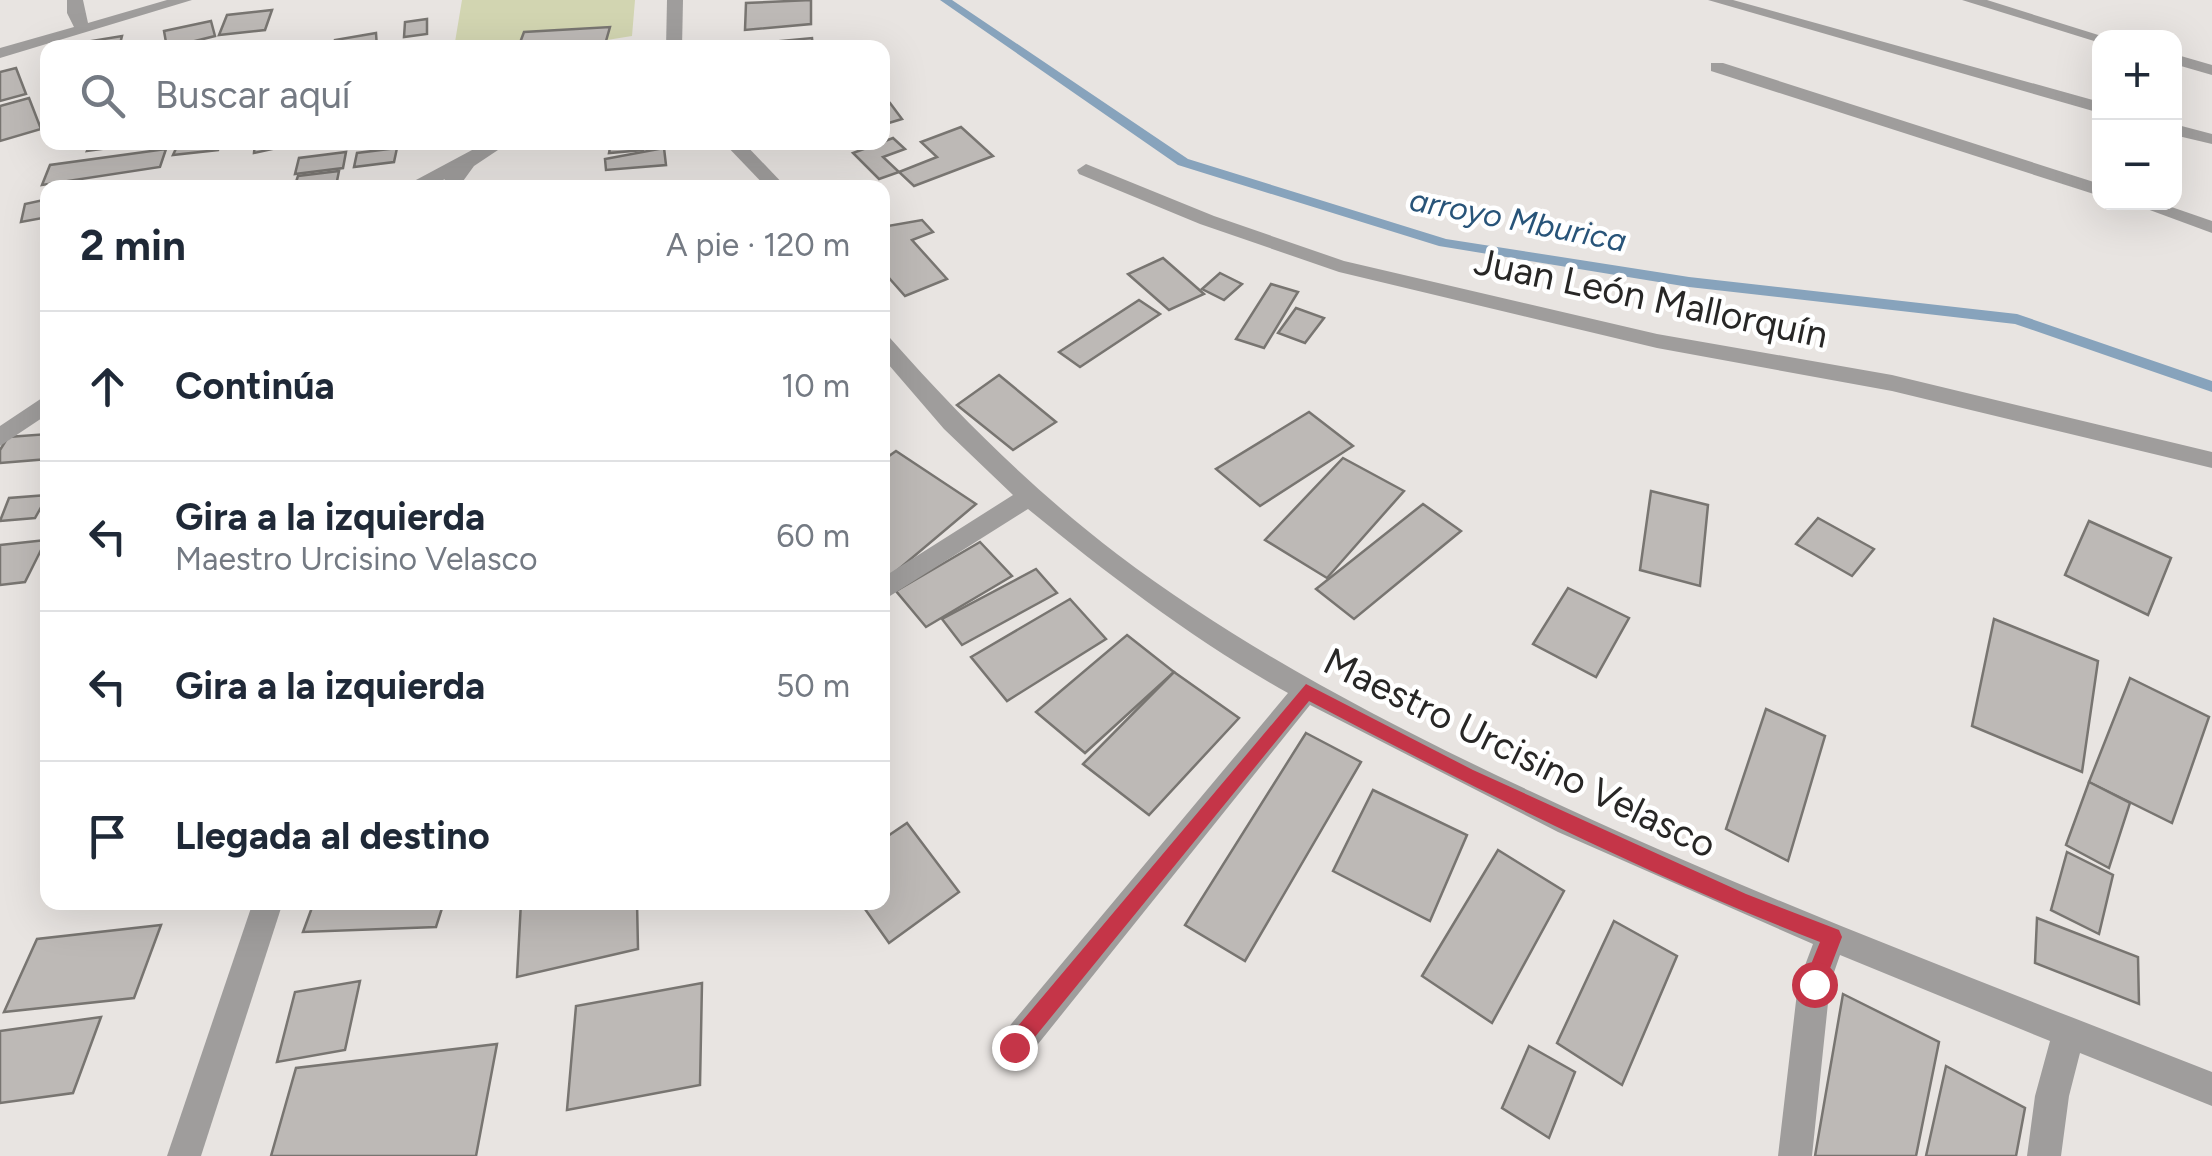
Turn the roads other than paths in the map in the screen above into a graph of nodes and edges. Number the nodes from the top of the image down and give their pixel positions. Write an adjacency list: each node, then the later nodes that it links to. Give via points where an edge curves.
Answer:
1 (75, 0): 6 (street)
2 (184, 0): 6 (street)
3 (675, 0): 9 (street)
4 (1716, 0): 15 (street)
5 (1970, 0): 7 (street)
6 (83, 28): 8 (street)
7 (2092, 36)
8 (43, 40)
9 (674, 40)
10 (40, 41): 11 (street)
11 (0, 53)
12 (2182, 62): 14 (street)
13 (1717, 67): 25 (street)
14 (2212, 70)
15 (2092, 106)
16 (2182, 131): 17 (street)
17 (2212, 139)
18 (487, 150): 20 (street)
19 (740, 150): 24 (street)
20 (468, 162): 22 (street); 23 (street)
21 (1086, 170): 31 (street, Juan León Mallorquín, via 1338,266 1658,341 1892,383)
22 (428, 180)
23 (454, 180)
24 (770, 180)
25 (2092, 187)
26 (2161, 210): 27 (street)
27 (2212, 227)
28 (890, 353): 32 (street, Maestro Urcisino Velasco, via 928,400)
29 (40, 408): 30 (street)
30 (0, 438)
31 (2212, 460)
32 (1030, 496): 33 (street); 34 (street, Maestro Urcisino Velasco, via 1136,582)
33 (890, 586)
34 (1306, 691): 36 (street, Maestro Urcisino Velasco, via 1467,776); 38 (street)
35 (265, 910): 40 (street)
36 (1832, 937): 37 (street, Maestro Urcisino Velasco); 41 (street, via 1814,984)
37 (2069, 1032): 39 (street, Maestro Urcisino Velasco); 42 (street)
38 (1014, 1047)
39 (2212, 1088)
40 (184, 1156)
41 (1795, 1156)
42 (2044, 1156)

